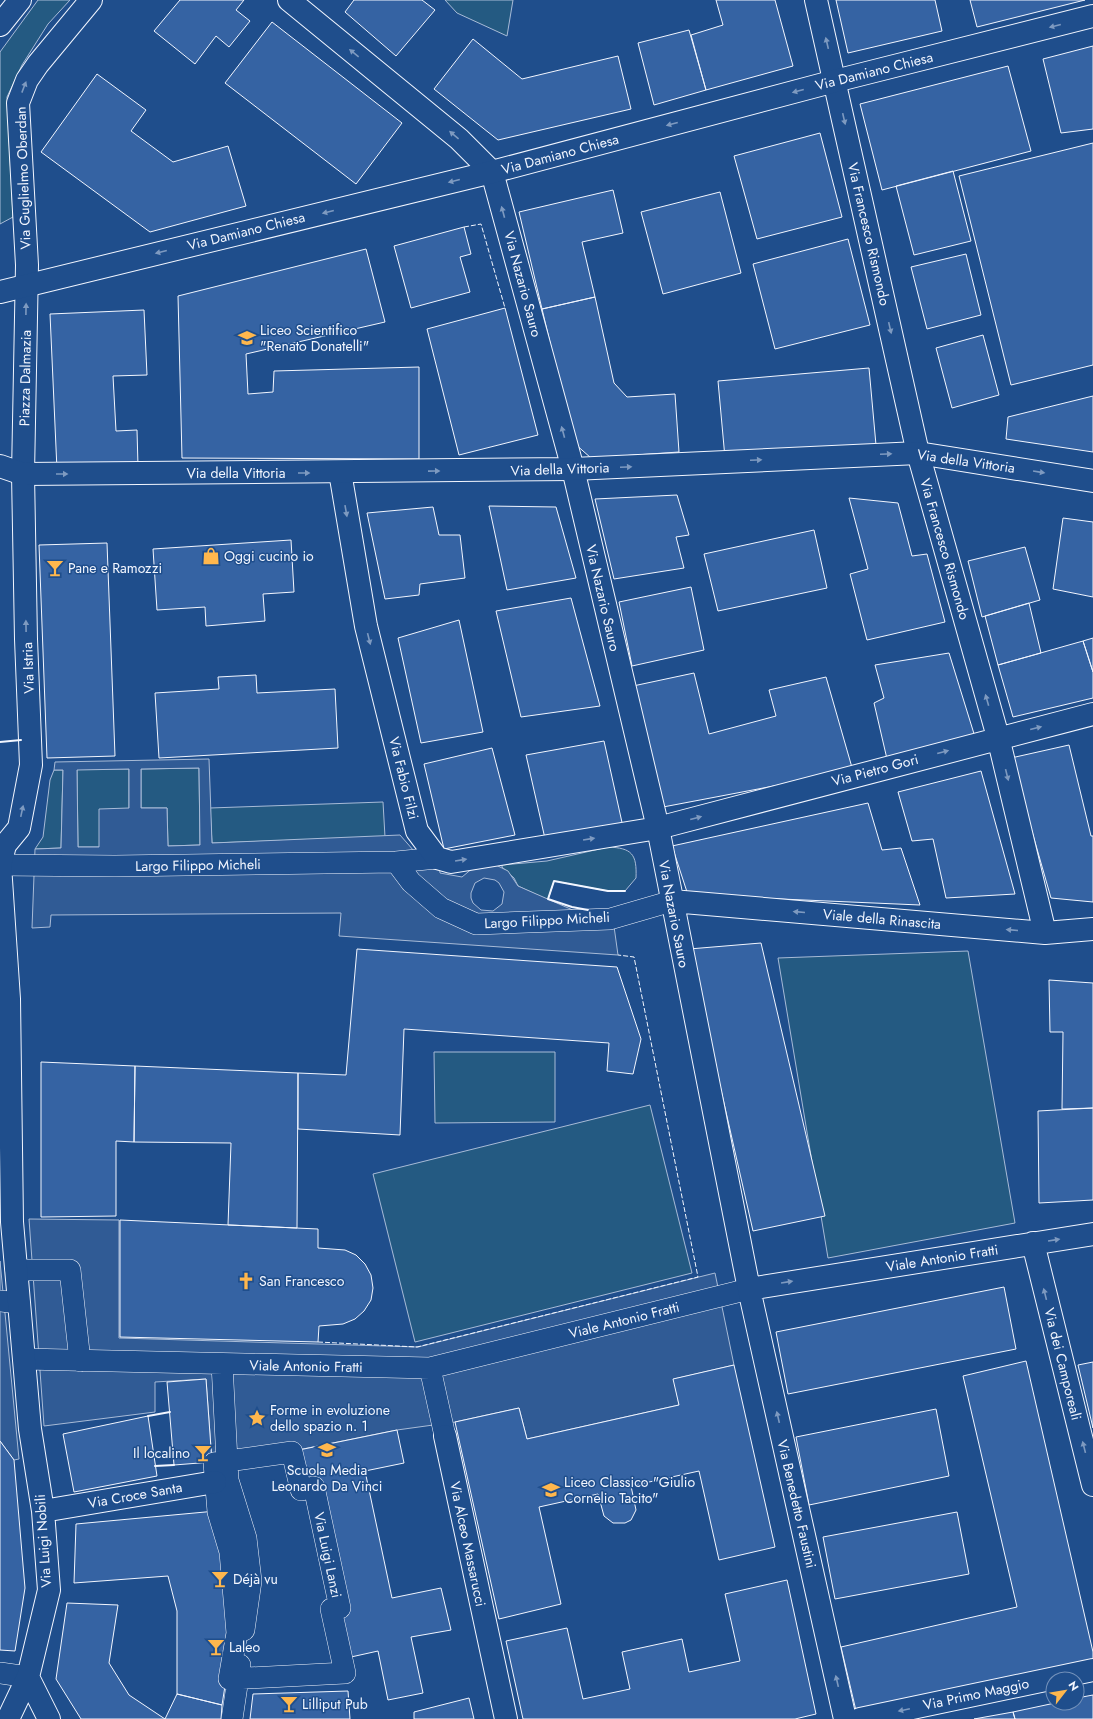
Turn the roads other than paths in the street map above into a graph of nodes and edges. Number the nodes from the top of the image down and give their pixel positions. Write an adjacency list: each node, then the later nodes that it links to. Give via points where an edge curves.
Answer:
1 (20, 0): 6 (street)
2 (91, 0): 9 (street, Via Guglielmo Oberdan, one-way to 2, via 18,103 27,80 38,64)
3 (289, 0): 8 (street, Via Nazario Sauro, one-way to 3, via 459,139)
4 (816, 0): 7 (street, Via Francesco Rismondo, one-way to 4)
5 (1093, 16): 7 (street, Via Damiano Chiesa, one-way to 7)
6 (0, 25)
7 (835, 81): 8 (street, Via Damiano Chiesa, one-way to 8); 11 (street, Via Francesco Rismondo, one-way to 11)
8 (492, 172): 9 (street, Via Damiano Chiesa, one-way to 9); 13 (street, Via Nazario Sauro, one-way to 8)
9 (26, 284): 10 (street); 15 (street, Piazza Dalmazia, one-way to 9)
10 (0, 292)
11 (918, 452): 13 (street, Via della Vittoria, one-way to 11); 16 (street, Via della Vittoria, one-way to 16); 18 (street, Via Francesco Rismondo, one-way to 11)
12 (0, 466): 15 (street)
13 (573, 469): 14 (street, Via della Vittoria, one-way to 13); 19 (street, Via Nazario Sauro)
14 (340, 472): 15 (street, Via della Vittoria, one-way to 14); 21 (street, Via Fabio Filzi, one-way to 21, via 366,626 417,831)
15 (23, 474): 20 (street, Via Istria, one-way to 15, via 19,828 31,765)
16 (1093, 481)
17 (1093, 714): 18 (street, Via Pietro Gori, one-way to 17)
18 (998, 737): 19 (street, Via Pietro Gori, one-way to 18); 25 (street, Via Francesco Rismondo, one-way to 25)
19 (658, 828): 21 (street, one-way to 19, via 451,862); 23 (street, Via Nazario Sauro)
20 (2, 849): 22 (street, Largo Filippo Micheli, via 115,866); 26 (street, Via Luigi Nobili)
21 (437, 858): 22 (street, Largo Filippo Micheli)
22 (396, 862): 23 (street, Largo Filippo Micheli, via 411,882 441,908 476,924 610,919)
23 (672, 901): 25 (street, Viale della Rinascita, one-way to 23); 30 (street, Via Nazario Sauro)
24 (1093, 929): 25 (street, Viale della Rinascita)
25 (1045, 933)
26 (4, 999): 29 (street, Via Luigi Nobili)
27 (1093, 1234): 28 (street, Viale Antonio Fratti, one-way to 27)
28 (1033, 1243): 30 (street, Viale Antonio Fratti, one-way to 28); 38 (street, Via dei Camporeali, one-way to 28)
29 (16, 1270): 31 (street, Via Luigi Nobili); 33 (street, via 70,1270)
30 (749, 1289): 35 (street, Viale Antonio Fratti); 48 (street, Via Benedetto Faustini, one-way to 30)
31 (10, 1302): 32 (street, Via Luigi Nobili)
32 (24, 1360): 33 (street, Viale Antonio Fratti); 39 (street, Via Luigi Nobili, via 30,1429)
33 (80, 1361): 34 (street, Viale Antonio Fratti)
34 (222, 1364): 35 (street, Viale Antonio Fratti); 37 (street)
35 (430, 1368): 36 (street, Via Alceo Massarucci)
36 (445, 1436): 47 (street, Via Alceo Massarucci)
37 (223, 1474): 39 (street, Via Croce Santa); 43 (street, via 218,1512 230,1552 237,1633 229,1680); 43 (street, Via Luigi Lanzi, via 292,1452 301,1490 314,1487 340,1608 331,1609 344,1673)
38 (1093, 1485)
39 (43, 1511): 42 (street, Via Luigi Nobili, via 48,1590)
40 (1093, 1670): 49 (street, Via Primo Maggio, one-way to 49)
41 (0, 1673): 42 (street)
42 (28, 1676): 44 (street, Via Luigi Nobili); 45 (street)
43 (238, 1679): 46 (street)
44 (8, 1719)
45 (50, 1719)
46 (232, 1719)
47 (506, 1719)
48 (845, 1719)
49 (860, 1719)

